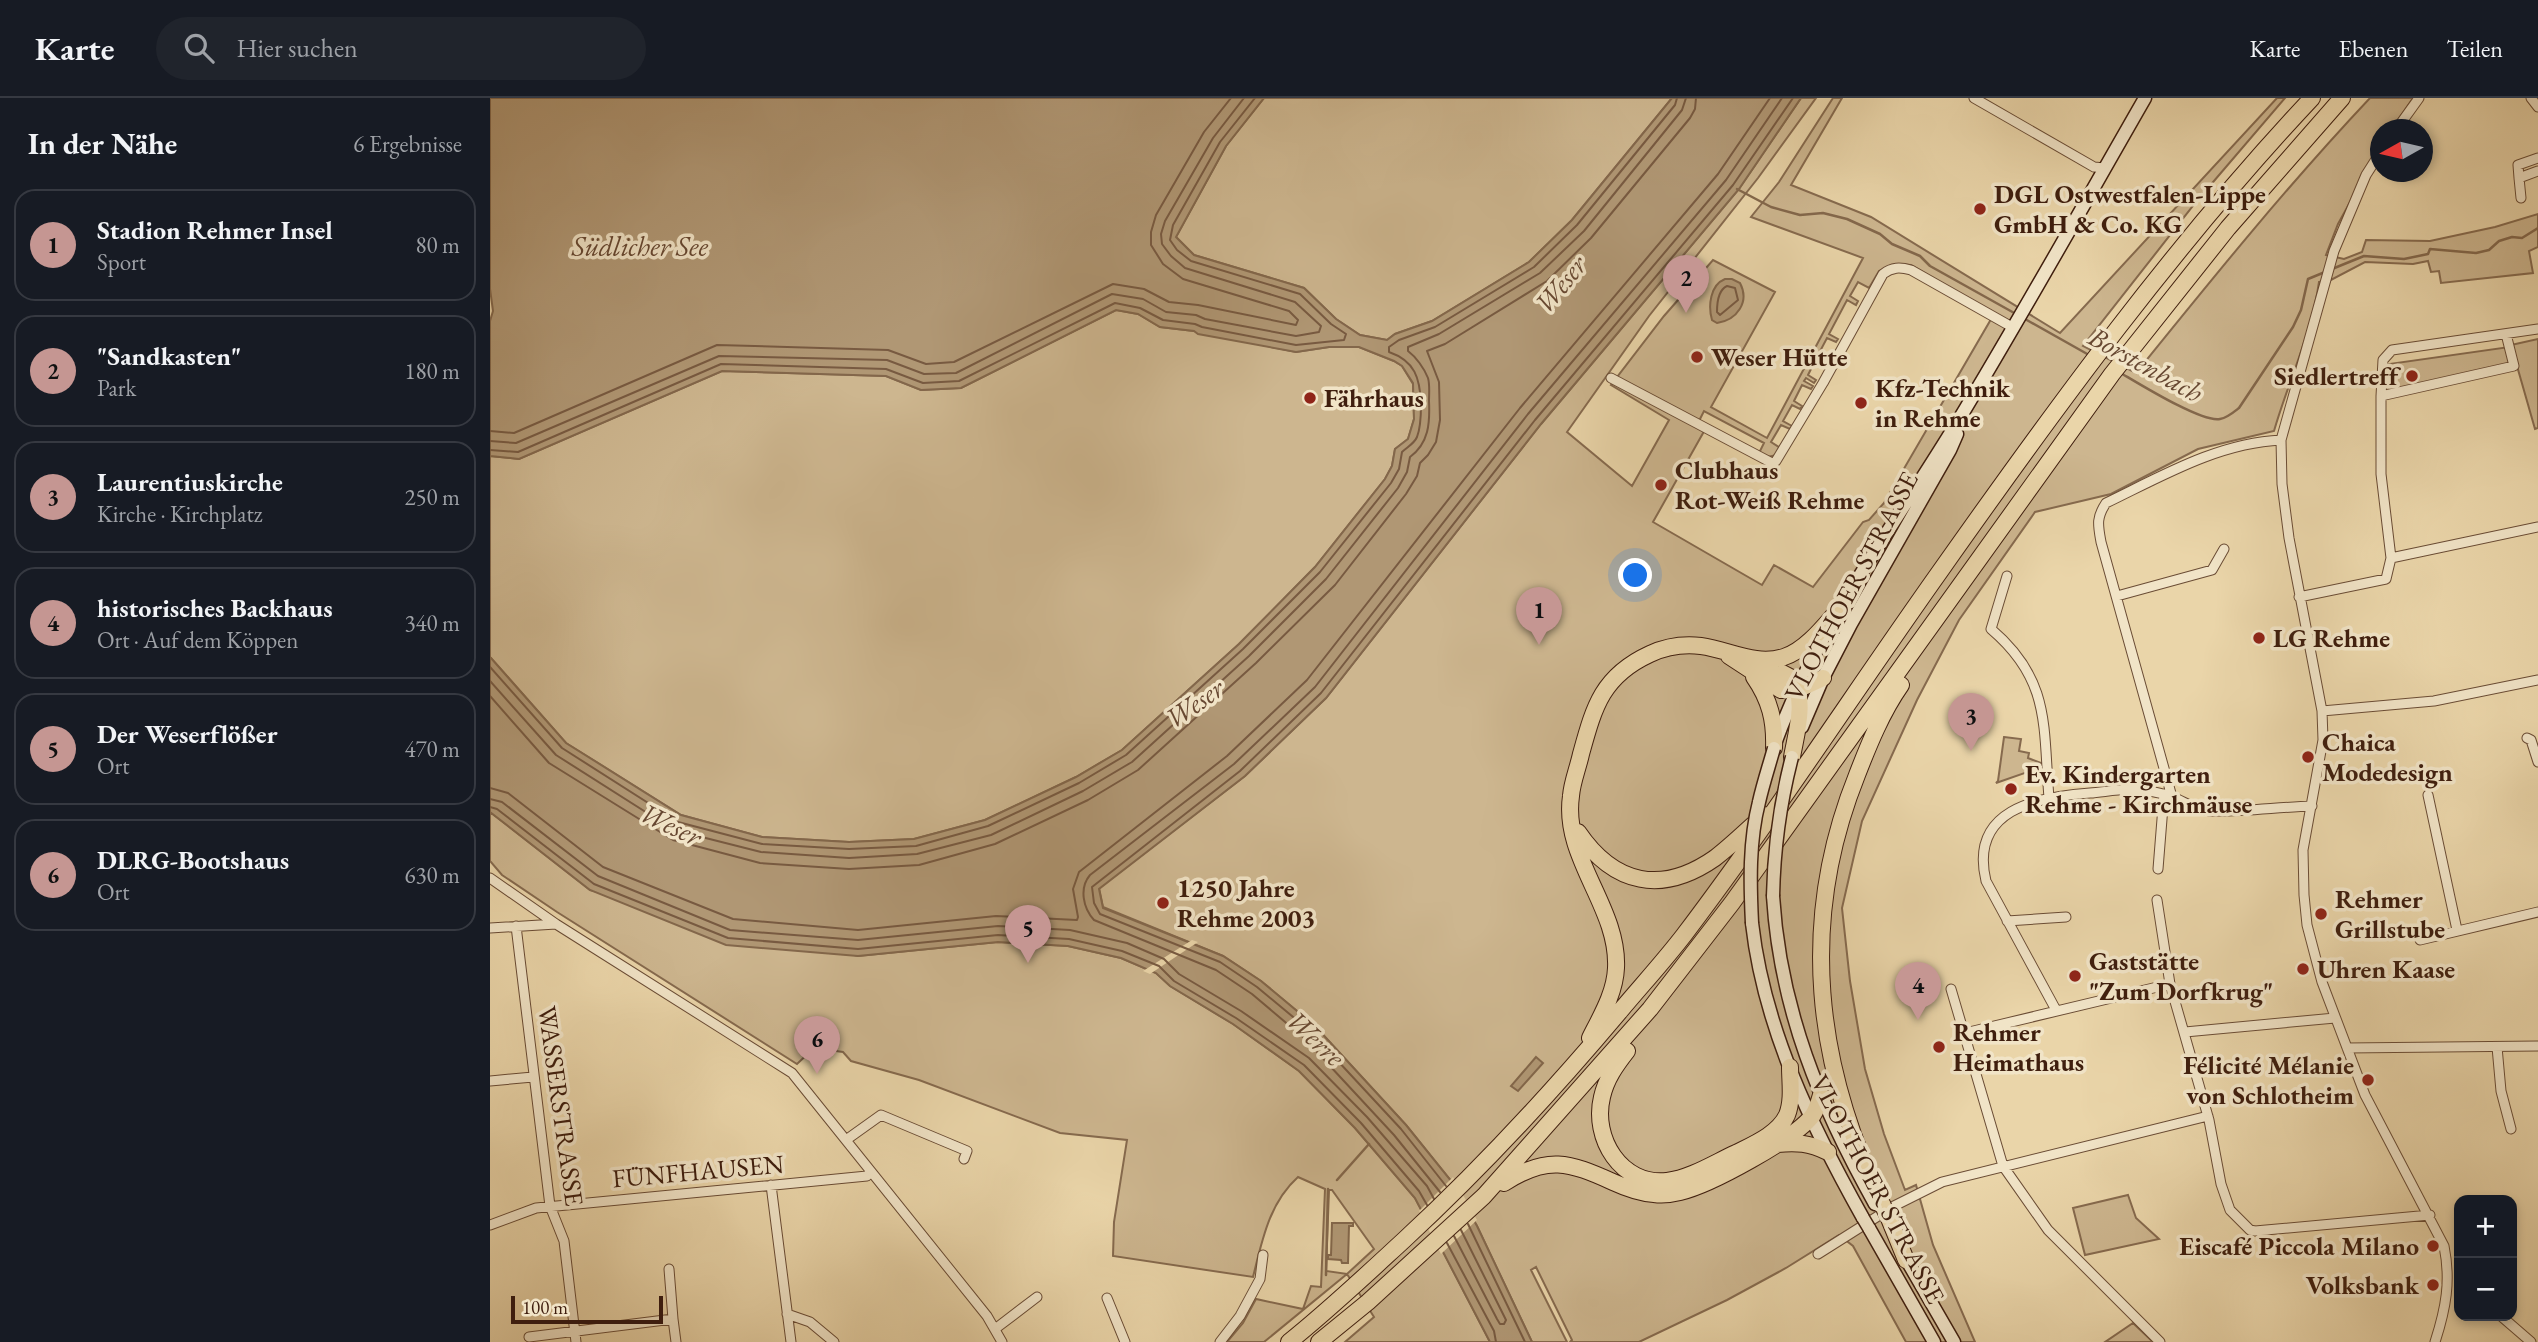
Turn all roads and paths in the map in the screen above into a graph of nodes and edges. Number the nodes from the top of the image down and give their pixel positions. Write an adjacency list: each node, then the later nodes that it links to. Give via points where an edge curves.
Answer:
1 (1974, 98): 10 (street, via 2094,167)
2 (2145, 98): 10 (main road, VLOTHOER STRASSE)
3 (2312, 98): 39 (highway, via 2165,268 2095,360 1941,570)
4 (2342, 98): 26 (highway, via 2228,228 2114,371)
5 (2419, 98): 8 (street)
6 (2532, 98): 7 (street)
7 (2538, 107)
8 (2404, 119)
9 (2538, 158): 13 (street, via 2518,165)
10 (2105, 168): 15 (main road, VLOTHOER STRASSE)
11 (2370, 169): 21 (street, via 2334,251)
12 (2538, 172): 13 (street)
13 (2519, 178): 14 (street)
14 (2521, 198)
15 (2012, 327): 18 (street, via 1911,270 1889,269 1772,464); 20 (main road, VLOTHOER STRASSE)
16 (2538, 329): 17 (street)
17 (2506, 334): 19 (street, via 2392,350 2383,360); 19 (street, via 2514,366)
18 (1611, 378)
19 (2381, 396): 24 (street, via 2381,474)
20 (1970, 402): 29 (main road, VLOTHOER STRASSE); 31 (main road, VLOTHOER STRASSE, via 1950,450)
21 (2281, 440): 27 (street, via 2226,448 2106,503 2097,522); 28 (street, via 2282,484)
22 (2538, 527): 24 (street)
23 (2224, 549): 27 (street, via 2212,570)
24 (2392, 558): 28 (street, via 2386,579)
25 (2007, 576): 42 (street, via 1991,629 2022,660 2037,691)
26 (1956, 588): 58 (highway, via 1756,870); 83 (highway, via 1940,628 1891,698 1867,749 1842,812 1824,898 1821,984 1829,1051 1855,1144)
27 (2117, 596): 41 (street)
28 (2299, 597): 34 (street)
29 (1840, 608): 30 (highway, via 1794,654); 33 (main road, VLOTHOER STRASSE)
30 (1754, 666): 33 (highway, via 1792,678); 36 (highway, via 1771,709); 44 (highway, via 1703,646 1679,645 1628,664 1608,684 1588,727 1571,795)
31 (1823, 678): 33 (highway); 37 (main road, VLOTHOER STRASSE)
32 (2538, 680): 34 (street, via 2434,701)
33 (1797, 690): 36 (main road, VLOTHOER STRASSE); 37 (highway, via 1799,712)
34 (2322, 711): 43 (street, via 2323,740)
35 (2527, 738): 38 (street, via 2532,740)
36 (1774, 748): 67 (main road, VLOTHOER STRASSE, bridge, via 1754,834 1752,923 1761,984)
37 (1792, 757): 70 (main road, VLOTHOER STRASSE, bridge, via 1775,844 1778,954 1800,1041)
38 (2538, 762)
39 (1789, 792): 44 (highway, via 1717,857 1693,872 1662,881 1619,873 1597,856); 66 (highway, via 1681,938)
40 (2428, 795): 54 (street)
41 (2168, 796): 42 (street, via 2137,789); 43 (street, via 2208,811); 45 (street)
42 (2049, 798): 50 (street, via 2006,814 1990,830 1984,845 1986,881)
43 (2312, 806): 60 (street, via 2303,850 2305,905 2316,964)
44 (1572, 825): 66 (highway, via 1614,939 1616,970 1608,1002)
45 (2158, 869)
46 (490, 878): 51 (street)
47 (2157, 900): 56 (street)
48 (2538, 912): 54 (street)
49 (2066, 917): 50 (street)
50 (2007, 920): 59 (street)
51 (556, 924): 52 (street); 74 (street, via 792,1073)
52 (516, 926): 53 (street); 68 (street, WASSERSTRASSE)
53 (490, 928)
54 (2457, 930): 55 (street)
55 (2420, 940)
56 (2170, 984): 59 (street); 61 (street)
57 (1951, 989): 62 (street)
58 (1650, 1009): 67 (highway, via 1640,1034 1611,1072 1600,1123 1620,1167 1642,1177 1664,1181 1689,1175 1776,1130 1787,1115); 81 (highway)
59 (2056, 1010): 62 (street)
60 (2335, 1018): 61 (street); 65 (street)
61 (2185, 1032): 71 (street)
62 (1965, 1033): 78 (street)
63 (2497, 1046): 64 (street); 65 (street); 73 (street, via 2501,1091)
64 (2538, 1046)
65 (2347, 1048): 84 (street, via 2365,1095)
66 (1578, 1062): 107 (highway, via 1468,1180)
67 (1790, 1067): 72 (main road, VLOTHOER STRASSE)
68 (533, 1077): 69 (street); 82 (street, WASSERSTRASSE)
69 (490, 1081)
70 (1821, 1095): 72 (highway); 83 (main road, VLOTHOER STRASSE)
71 (2208, 1116): 78 (street); 84 (street, via 2230,1210 2250,1230)
72 (1811, 1118): 75 (highway); 76 (main road, VLOTHOER STRASSE)
73 (2511, 1129)
74 (846, 1140): 77 (street, via 881,1115 967,1151); 79 (street)
75 (1777, 1144): 76 (highway, via 1800,1142); 81 (highway, via 1713,1180 1670,1194 1639,1192 1586,1169 1547,1163 1528,1169)
76 (1828, 1152): 109 (main road, VLOTHOER STRASSE)
77 (964, 1159)
78 (2003, 1166): 86 (street, via 1941,1182); 111 (street, via 2048,1230)
79 (870, 1172): 80 (street, FÜNFHAUSEN, via 867,1176); 97 (street)
80 (771, 1185): 82 (street, FÜNFHAUSEN); 94 (street)
81 (1484, 1196): 108 (highway)
82 (550, 1206): 85 (street, FÜNFHAUSEN); 98 (street, WASSERSTRASSE, via 564,1241)
83 (1883, 1212): 88 (highway)
84 (2430, 1215): 90 (street)
85 (490, 1225)
86 (1818, 1254)
87 (1263, 1255): 106 (street, via 1260,1279)
88 (1906, 1260): 110 (main road, VLOTHOER STRASSE)
89 (669, 1269): 95 (street)
90 (2449, 1271): 91 (street); 112 (street)
91 (2454, 1272)
92 (1037, 1297): 97 (street)
93 (1107, 1298): 105 (street)
94 (787, 1314): 102 (street); 103 (street, via 810,1322)
95 (673, 1319): 98 (street); 101 (street)
96 (2507, 1321): 113 (street)
97 (995, 1329): 104 (street)
98 (575, 1331): 99 (street); 100 (street, WASSERSTRASSE)
99 (529, 1337)
100 (576, 1342)
101 (676, 1342)
102 (791, 1342)
103 (834, 1342)
104 (1002, 1342)
105 (1125, 1342)
106 (1220, 1342)
107 (1289, 1342)
108 (1319, 1342)
109 (1934, 1342)
110 (1954, 1342)
111 (2160, 1342)
112 (2435, 1342)
113 (2531, 1342)

